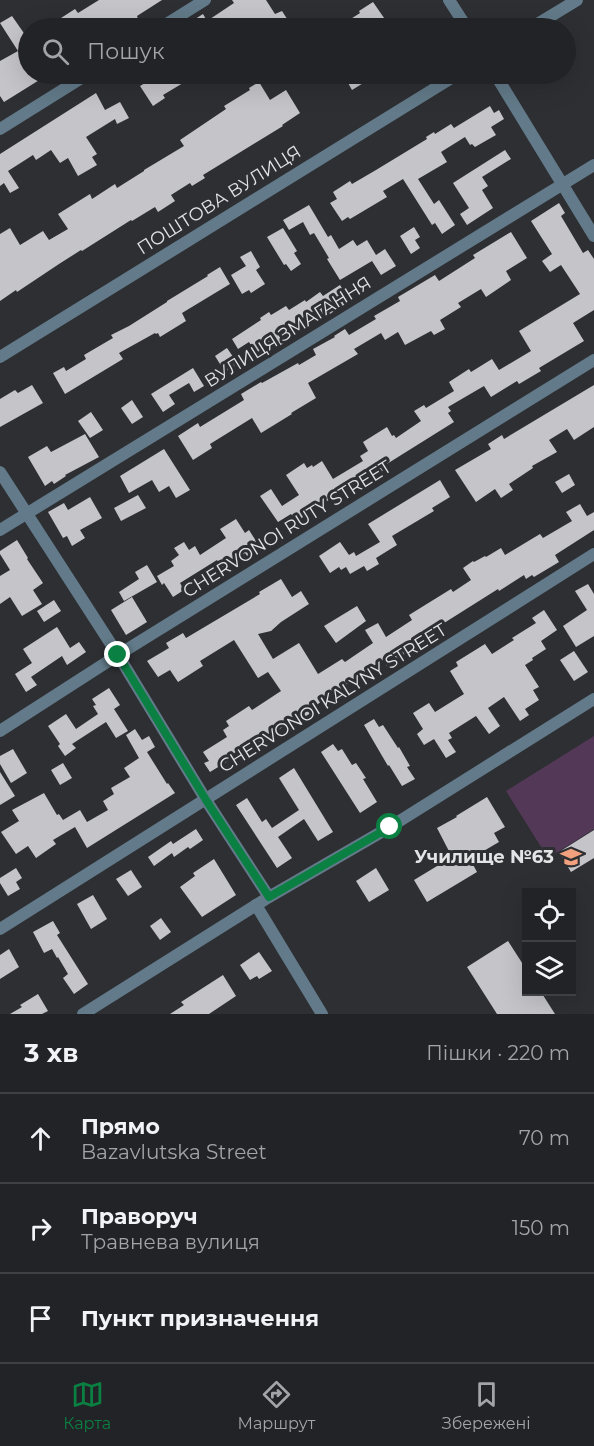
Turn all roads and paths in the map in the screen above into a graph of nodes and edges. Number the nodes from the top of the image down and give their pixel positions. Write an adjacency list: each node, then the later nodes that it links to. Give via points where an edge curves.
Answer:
1 (205, 0): 4 (street)
2 (449, 0): 5 (street)
3 (577, 0): 6 (street)
4 (176, 18)
5 (461, 18)
6 (547, 18)
7 (72, 84): 10 (street)
8 (442, 84): 14 (street, ПОШТОВА ВУЛИЦЯ)
9 (501, 84): 12 (street)
10 (0, 129)
11 (594, 165): 12 (street, ВУЛИЦЯ ЗМАГАННЯ)
12 (562, 184): 13 (street); 17 (street, ВУЛИЦЯ ЗМАГАННЯ)
13 (594, 236)
14 (0, 357)
15 (594, 360): 20 (street, CHERVONOI RUTY STREET)
16 (0, 472): 17 (street)
17 (26, 514): 18 (street, ВУЛИЦЯ ЗМАГАННЯ); 20 (street)
18 (0, 530)
19 (594, 554): 23 (street, CHERVONOI KALYNY STREET)
20 (118, 655): 22 (street, CHERVONOI RUTY STREET); 23 (street)
21 (594, 699): 24 (street, via 390,827)
22 (0, 731)
23 (206, 800): 24 (street); 26 (street, CHERVONOI KALYNY STREET)
24 (269, 897): 25 (street)
25 (256, 905): 27 (street); 28 (street)
26 (0, 929)
27 (83, 1014)
28 (322, 1014)

